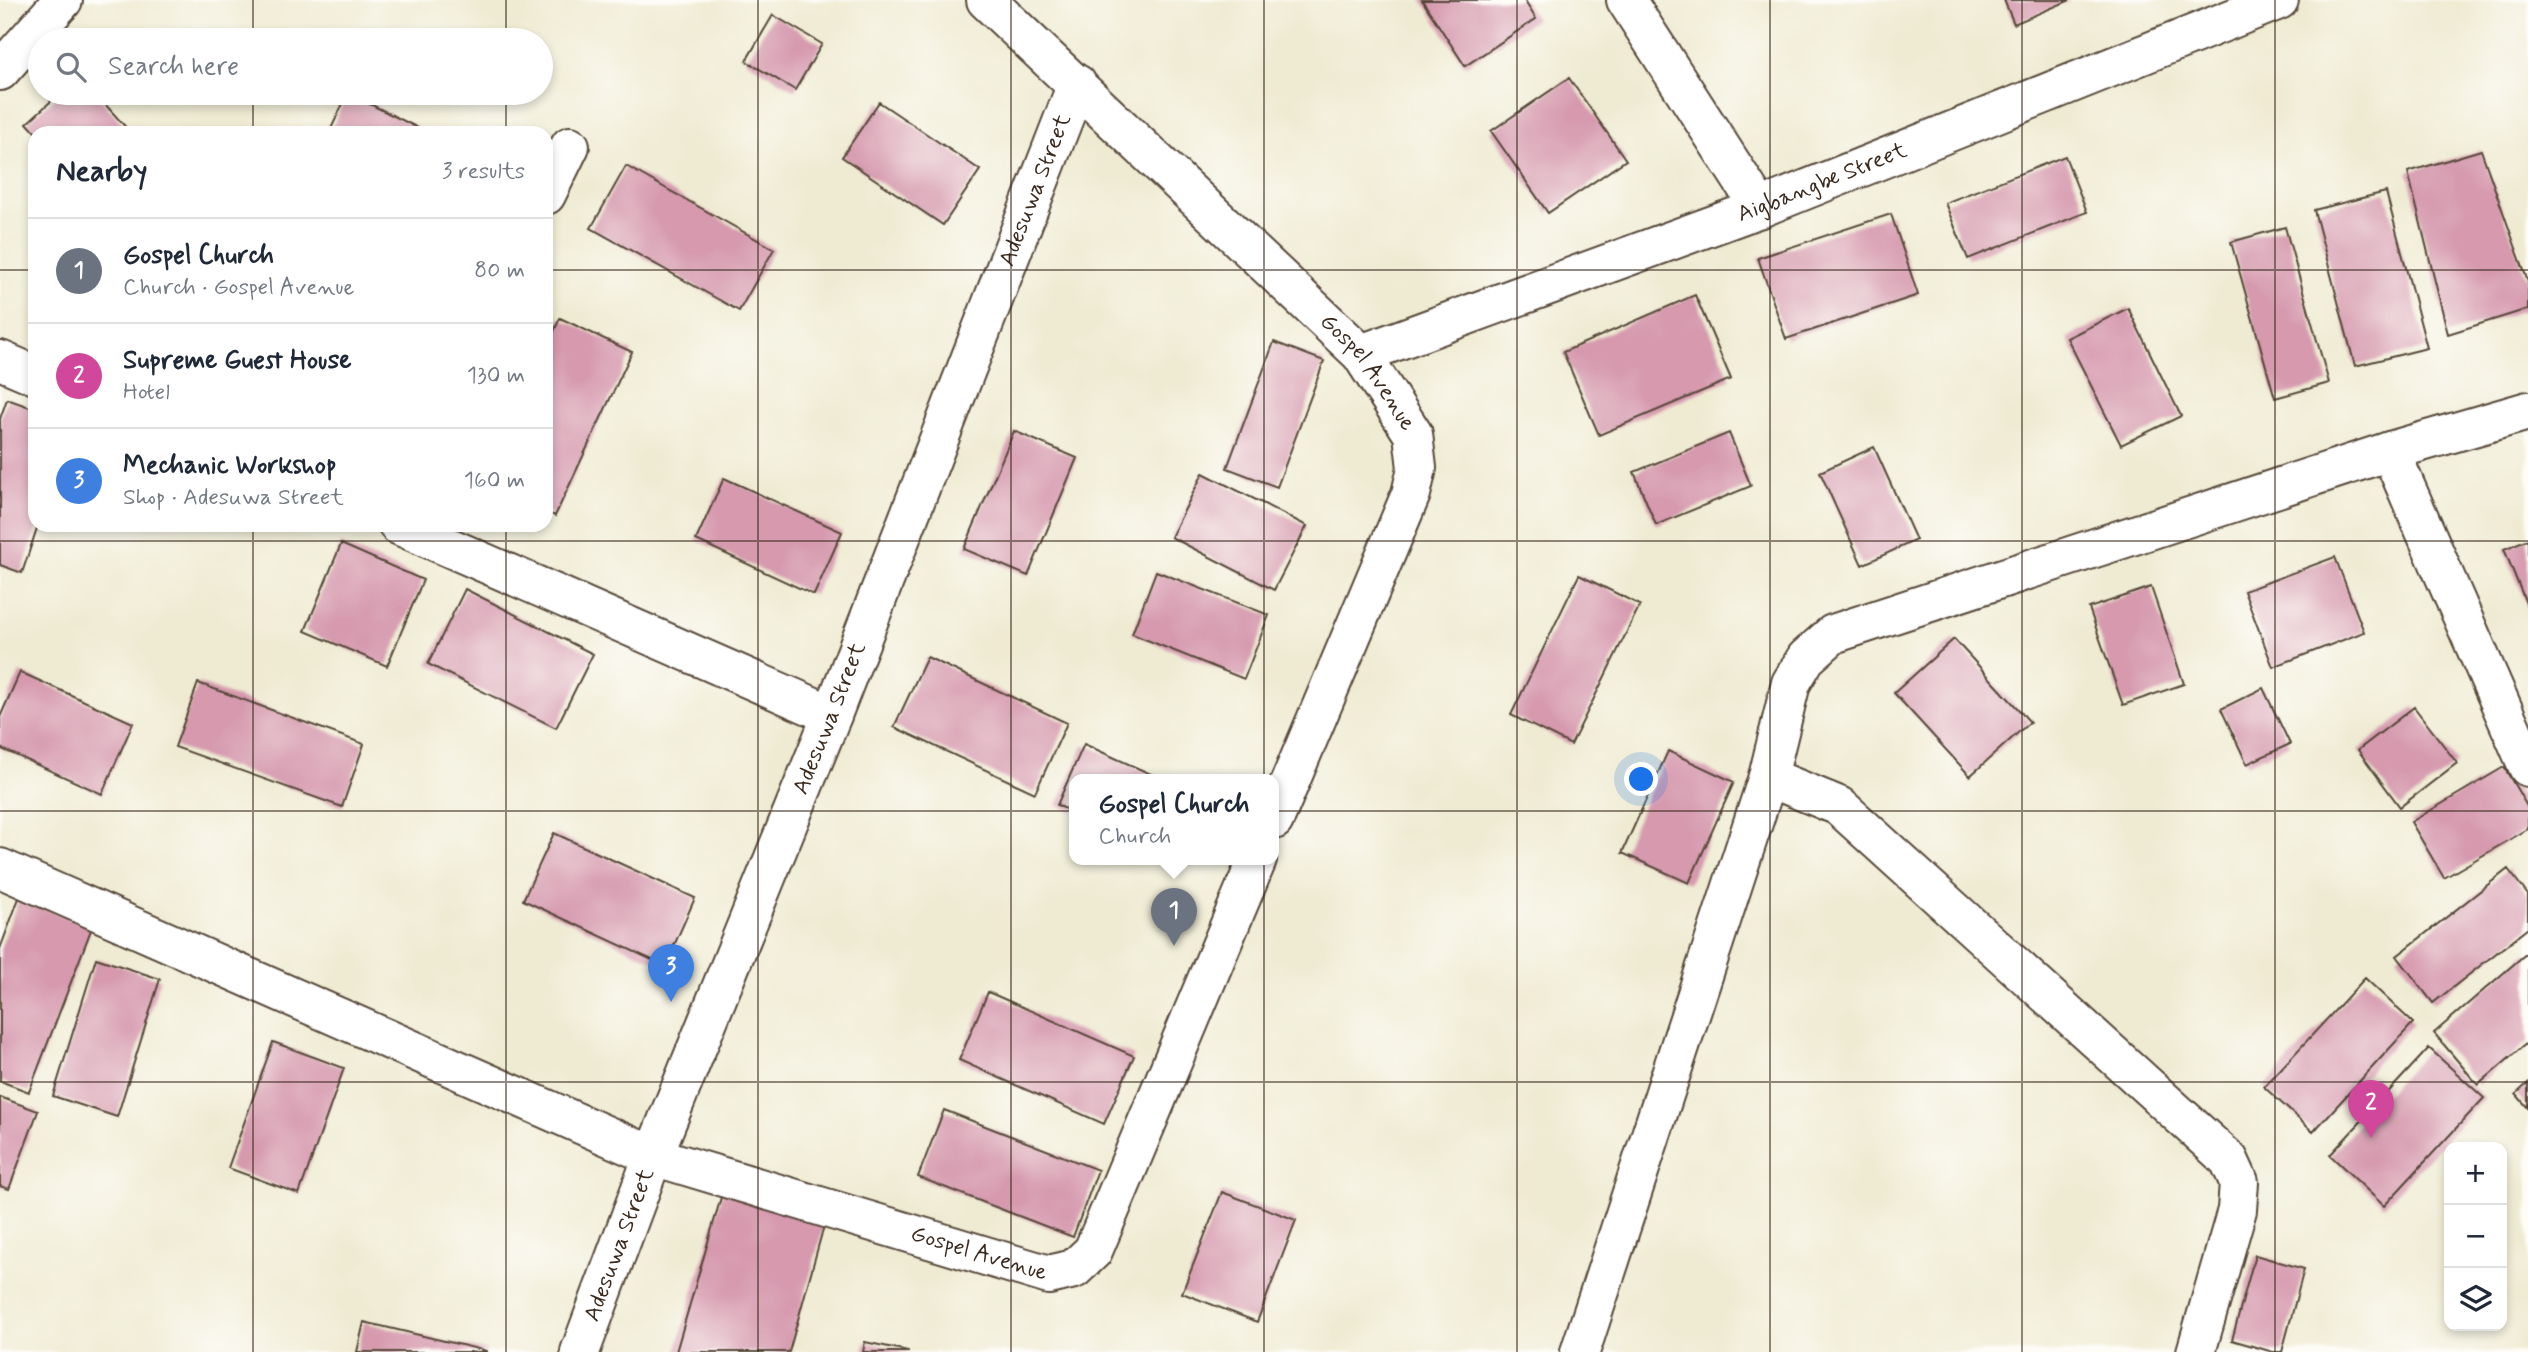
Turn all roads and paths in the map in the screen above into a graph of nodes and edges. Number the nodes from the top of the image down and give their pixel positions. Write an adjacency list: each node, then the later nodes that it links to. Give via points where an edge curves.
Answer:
1 (63, 0): 5 (street)
2 (986, 0): 8 (street, Gospel Avenue)
3 (1626, 0): 11 (street)
4 (2279, 0): 11 (street, Aigbangbe Street)
5 (38, 28)
6 (28, 39): 7 (street)
7 (0, 71)
8 (1077, 84): 12 (street, Gospel Avenue); 18 (street, Adesuwa Street)
9 (570, 146): 10 (street)
10 (553, 181)
11 (1760, 208): 12 (street, Aigbangbe Street)
12 (1362, 354): 21 (street, Gospel Avenue, via 1413,434 1418,468)
13 (0, 360): 14 (street)
14 (28, 372)
15 (2528, 411): 16 (street)
16 (2390, 451): 19 (street); 20 (street, via 1833,634 1806,658 1791,683)
17 (414, 532): 18 (street)
18 (832, 715): 24 (street, Adesuwa Street)
19 (2528, 767)
20 (1768, 777): 26 (street); 27 (street, via 1839,806 2228,1160 2239,1182 2237,1210)
21 (1279, 808)
22 (1255, 865): 24 (street, Gospel Avenue, via 1093,1251 1074,1269 1049,1275)
23 (0, 868): 24 (street, Gospel Avenue)
24 (653, 1156): 25 (street, Adesuwa Street)
25 (580, 1352)
26 (1580, 1352)
27 (2196, 1352)

